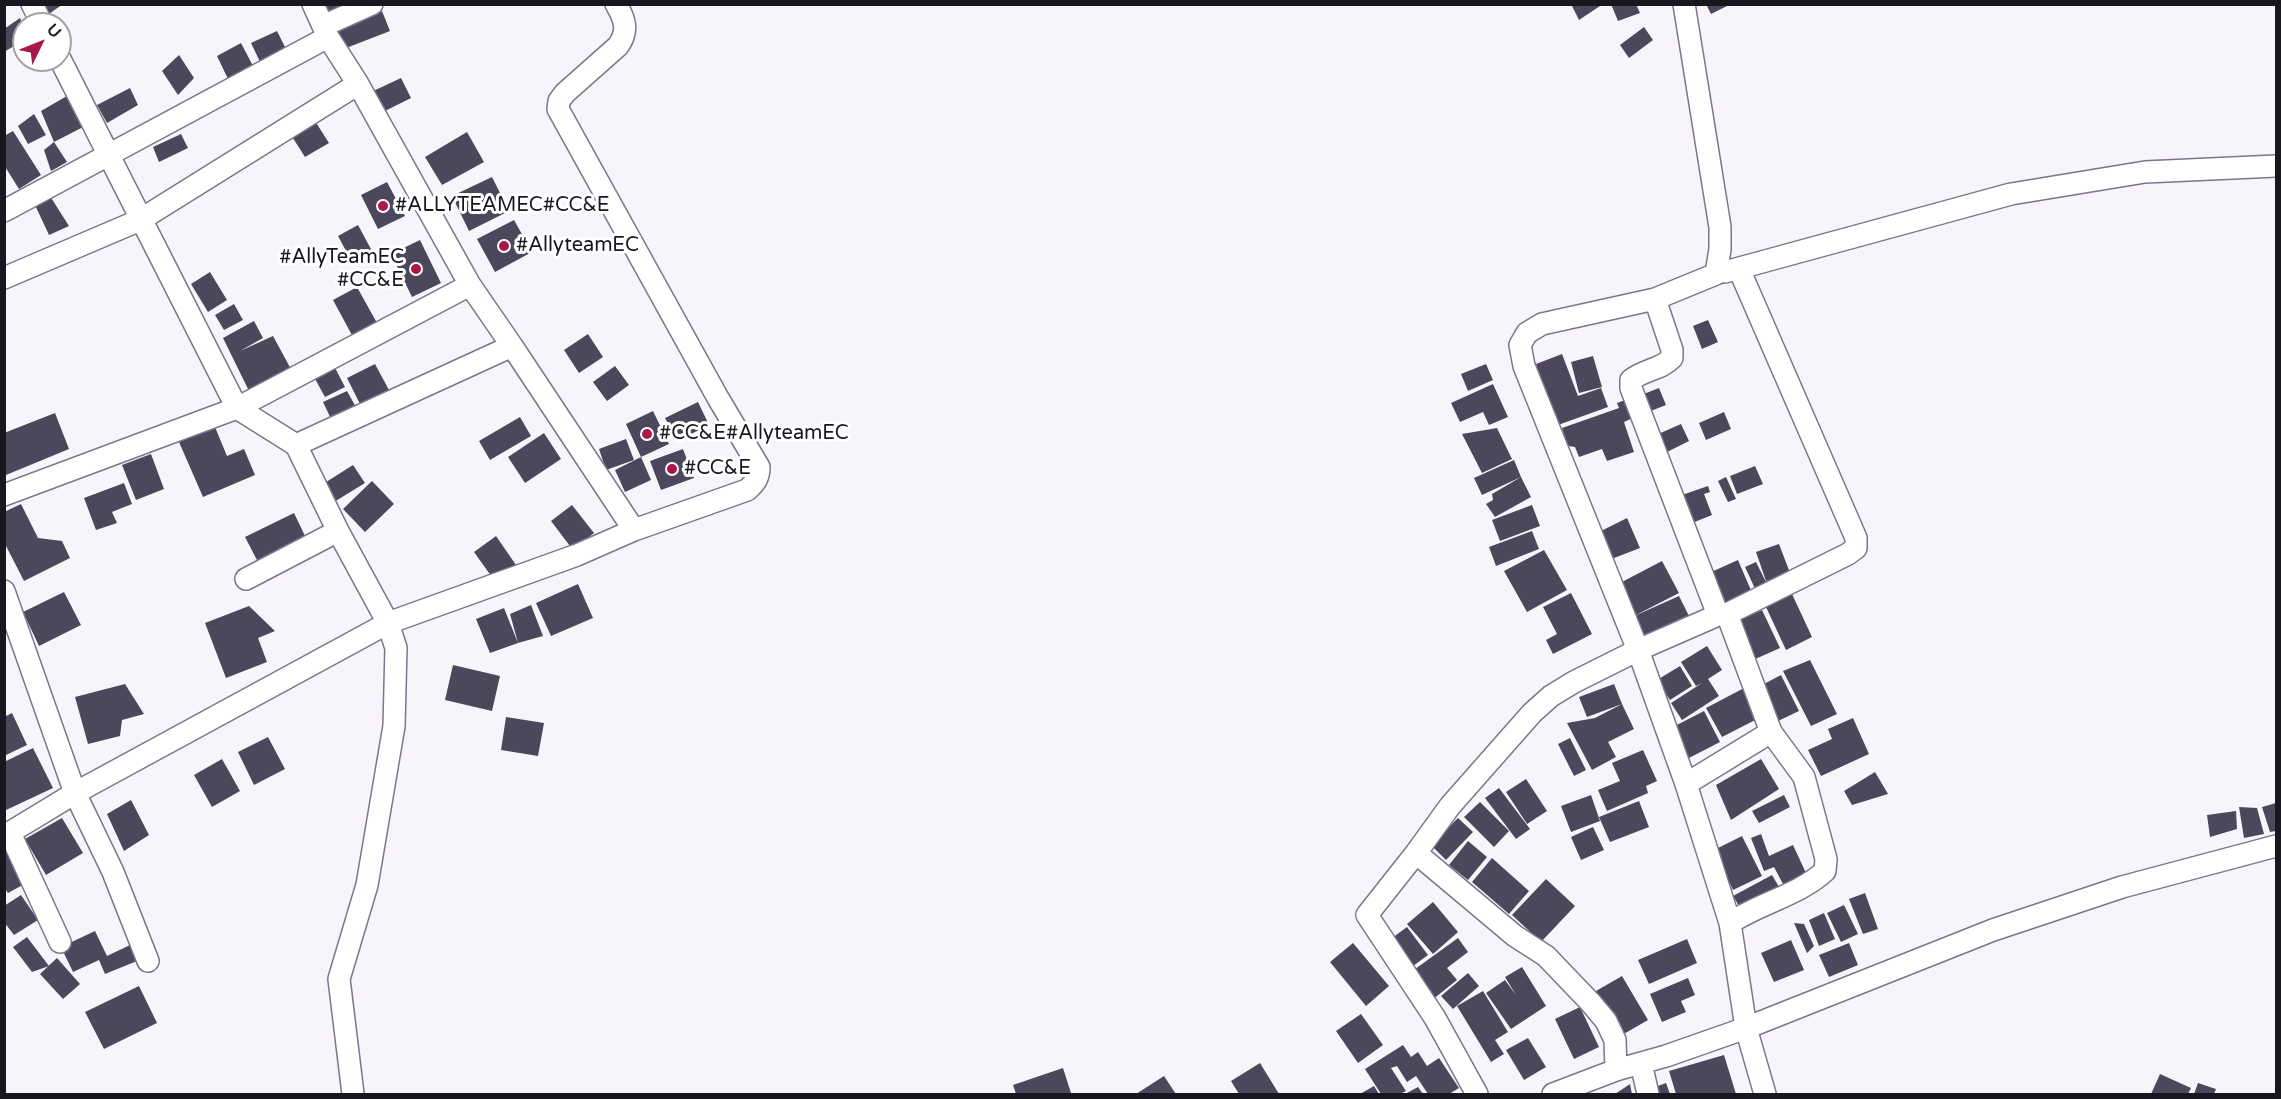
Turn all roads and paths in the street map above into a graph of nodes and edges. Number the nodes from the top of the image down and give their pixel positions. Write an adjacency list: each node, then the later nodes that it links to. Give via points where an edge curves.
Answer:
1 (313, 4): 5 (street)
2 (372, 4): 5 (street)
3 (616, 4): 21 (street, via 624,18 623,38 565,93 558,109 759,467 759,476 747,490)
4 (1684, 4): 13 (street, via 1719,227)
5 (326, 32): 7 (street); 8 (street)
6 (67, 72): 8 (street)
7 (358, 84): 11 (street); 15 (street)
8 (110, 155): 10 (street); 11 (street)
9 (2277, 166): 12 (street, via 2145,172 2011,194)
10 (4, 211)
11 (140, 220): 14 (street); 18 (street)
12 (1739, 268): 13 (street); 25 (street, via 1856,538 1856,548)
13 (1716, 274): 16 (street)
14 (4, 278)
15 (470, 285): 17 (street); 18 (street)
16 (1655, 299): 25 (street, via 1672,358 1637,375 1630,388); 27 (street, via 1542,324 1527,333 1520,345 1524,366)
17 (512, 346): 19 (street); 21 (street)
18 (237, 408): 19 (street); 20 (street)
19 (296, 445): 22 (street)
20 (4, 495)
21 (634, 530): 26 (street, via 577,555)
22 (338, 531): 23 (street); 26 (street)
23 (246, 579)
24 (4, 591): 30 (street)
25 (1722, 614): 27 (street); 28 (street)
26 (388, 623): 30 (street); 40 (street, via 396,648 394,726 367,885 339,979)
27 (1638, 650): 29 (street); 33 (street, via 1574,682 1532,713 1450,806)
28 (1772, 732): 29 (street); 34 (street, via 1804,777 1826,859 1825,871 1814,881)
29 (1686, 784): 34 (street)
30 (75, 793): 31 (street); 36 (street, via 114,872)
31 (7, 835): 35 (street)
32 (2277, 846): 37 (street, via 2122,887 1993,930)
33 (1416, 853): 39 (street, via 1515,936 1546,956 1591,1003 1615,1040); 41 (street, via 1367,915 1435,1018)
34 (1731, 923): 37 (street)
35 (60, 942)
36 (148, 961)
37 (1746, 1028): 38 (street); 44 (street)
38 (1641, 1063): 39 (street); 43 (street)
39 (1616, 1070): 42 (street)
40 (353, 1095)
41 (1477, 1095)
42 (1553, 1095)
43 (1648, 1095)
44 (1765, 1095)

